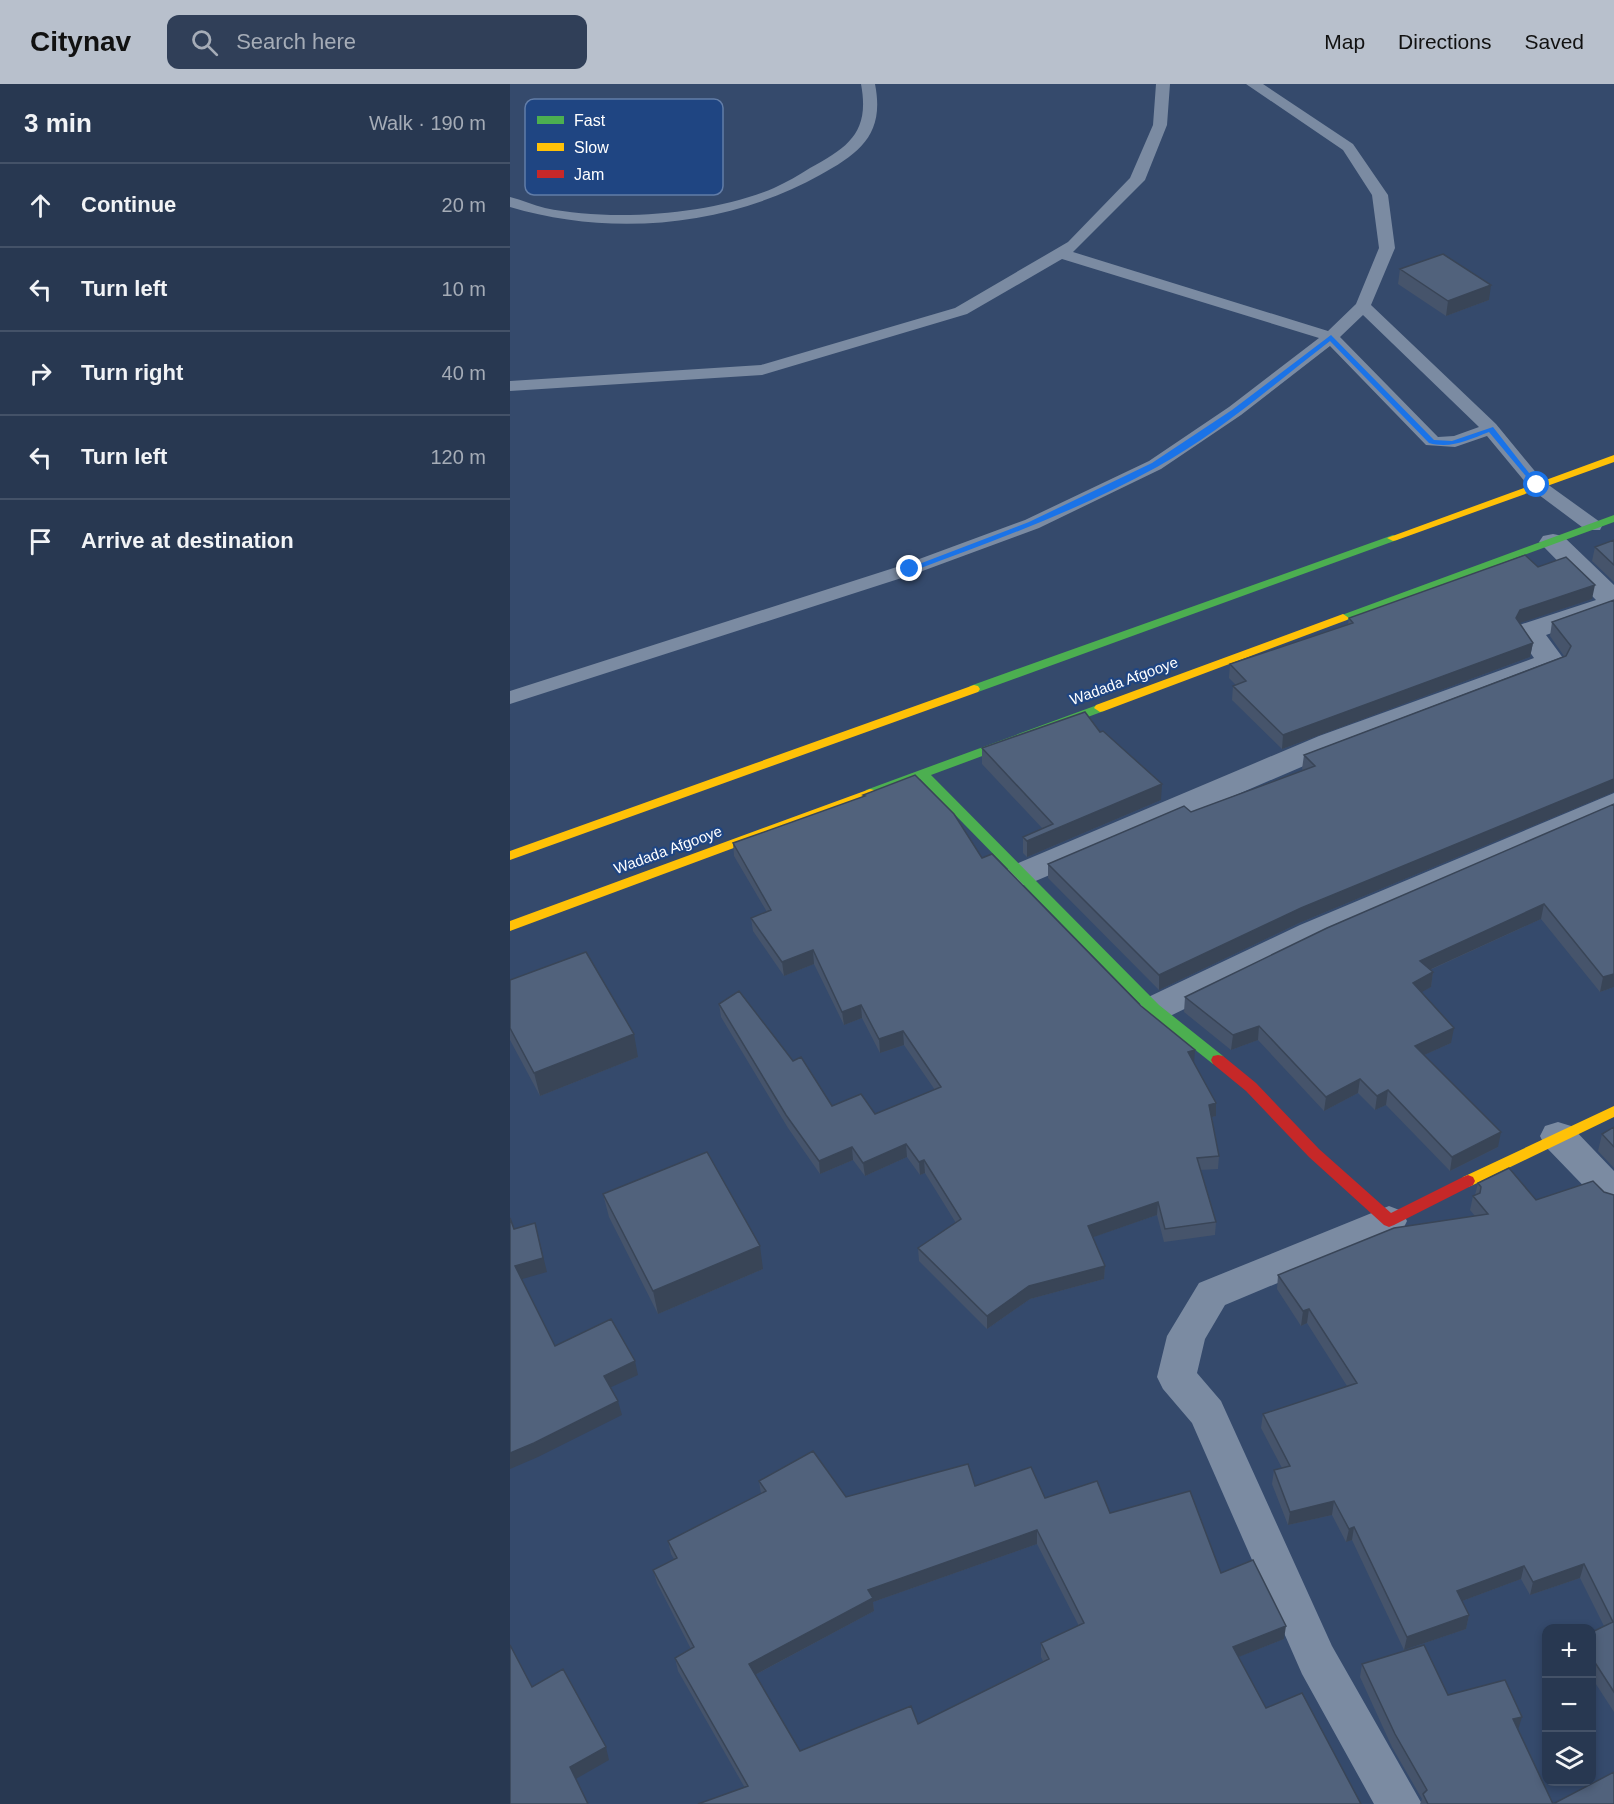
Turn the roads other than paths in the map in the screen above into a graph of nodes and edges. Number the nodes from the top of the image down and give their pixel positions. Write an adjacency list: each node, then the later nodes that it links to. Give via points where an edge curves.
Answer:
1 (868, 84): 4 (lane, via 874,103 862,140 843,157 779,191 724,208 608,218 549,213)
2 (1162, 84): 5 (lane, via 1160,125 1137,180 1074,245)
3 (1253, 84): 6 (lane, via 1348,147 1380,195 1387,248)
4 (510, 202)
5 (1060, 253): 7 (lane); 8 (lane, via 961,312 762,370)
6 (1363, 306): 7 (lane); 9 (lane)
7 (1331, 337): 9 (lane, via 1432,441 1454,443); 16 (lane, via 1235,411 1155,465 1032,524 910,569)
8 (510, 386)
9 (1490, 428): 11 (lane)
10 (1614, 458): 11 (main road)
11 (1537, 485): 13 (lane); 19 (main road)
12 (1614, 518): 13 (main road, Wadada Afgooye)
13 (1593, 526): 14 (main road, Wadada Afgooye)
14 (1553, 542): 15 (street); 17 (main road, Wadada Afgooye)
15 (1614, 602): 20 (street, via 1529,631 1552,662 1330,743)
16 (510, 699)
17 (922, 773): 20 (main road); 21 (main road, Wadada Afgooye)
18 (1614, 803): 22 (street, via 1312,933)
19 (510, 856)
20 (1020, 875): 22 (main road)
21 (510, 926)
22 (1154, 1010): 26 (main road, via 1251,1087 1314,1153)
23 (1614, 1111): 24 (main road)
24 (1558, 1136): 25 (street); 26 (main road)
25 (1614, 1194)
26 (1389, 1221): 27 (street, via 1212,1294 1186,1336 1177,1377 1207,1413 1317,1660)
27 (1399, 1804)

